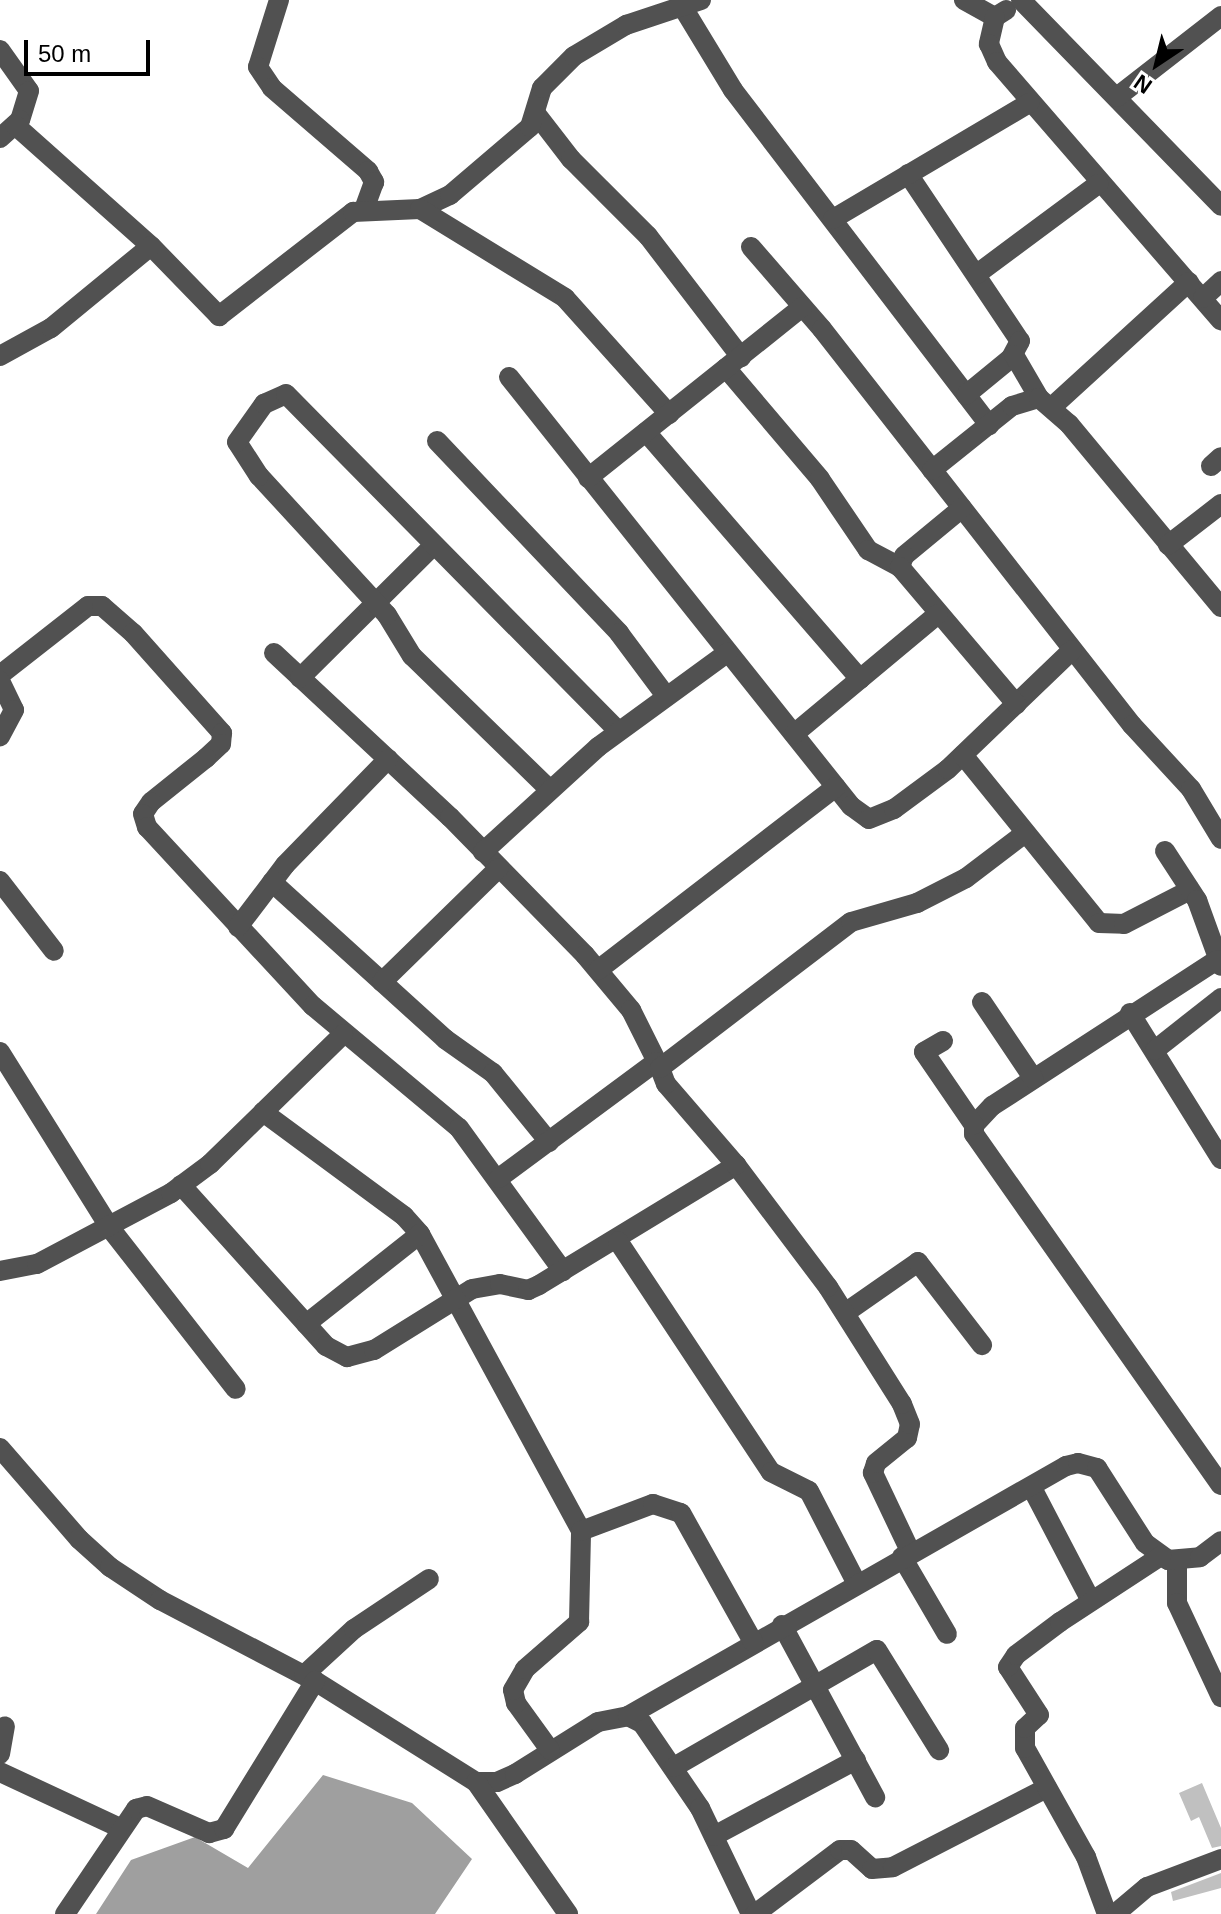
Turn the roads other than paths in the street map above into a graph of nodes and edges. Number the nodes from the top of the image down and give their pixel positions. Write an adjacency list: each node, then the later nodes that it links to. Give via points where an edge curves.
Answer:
1 (279, 0): 15 (street, via 258,67 272,88 368,171 374,182)
2 (964, 0): 6 (street)
3 (1020, 0): 6 (street); 8 (street)
4 (691, 3): 10 (street, via 626,25 574,56 542,88); 17 (street, via 718,69)
5 (1221, 16): 8 (street)
6 (995, 17): 9 (street, via 989,44)
7 (0, 50): 11 (street, via 29,91 29,106)
8 (1117, 97): 14 (street)
9 (1029, 103): 12 (street); 13 (street)
10 (537, 115): 16 (street, via 521,136 450,195); 28 (street, via 571,159 648,236)
11 (7, 131): 18 (street)
12 (908, 174): 17 (street); 20 (street)
13 (1098, 184): 20 (street); 22 (street)
14 (1221, 206)
15 (364, 209): 16 (street); 18 (street, via 342,219 219,316)
16 (420, 209): 32 (street, via 565,298)
17 (833, 219): 30 (street)
18 (151, 246): 27 (street, via 51,328)
19 (751, 247): 24 (street)
20 (977, 274): 26 (street, via 1015,329 1020,341)
21 (1221, 281): 23 (street)
22 (1189, 282): 23 (street); 31 (street)
23 (1203, 298): 25 (street)
24 (802, 307): 28 (street); 36 (street)
25 (1221, 321)
26 (1014, 355): 30 (street); 31 (street)
27 (0, 356)
28 (733, 362): 32 (street); 42 (street, via 868,550)
29 (509, 377): 37 (street)
30 (966, 395): 33 (street)
31 (1046, 402): 33 (street, via 1012,406); 40 (street)
32 (669, 414): 34 (street)
33 (989, 425): 36 (street)
34 (646, 432): 37 (street); 51 (street)
35 (437, 441): 52 (street, via 619,633)
36 (932, 470): 39 (street)
37 (588, 478): 48 (street)
38 (1221, 504): 40 (street)
39 (962, 508): 42 (street, via 911,550); 46 (street)
40 (1168, 545): 44 (street)
41 (433, 546): 43 (street); 43 (street, via 286,394 264,404 243,428 237,442 240,450); 54 (street)
42 (900, 567): 45 (street)
43 (375, 603): 50 (street); 60 (street, via 412,656)
44 (1221, 607)
45 (938, 614): 51 (street); 53 (street)
46 (1072, 650): 53 (street); 62 (street, via 1191,789)
47 (274, 653): 50 (street)
48 (727, 653): 52 (street); 55 (street)
49 (0, 678): 56 (street, via 14,710); 69 (street, via 88,606 102,606 133,633 222,733 213,751 151,802 143,814 147,827)
50 (300, 678): 58 (street)
51 (860, 679): 55 (street)
52 (666, 696): 54 (street)
53 (1016, 704): 57 (street)
54 (618, 731): 60 (street)
55 (794, 734): 59 (street)
56 (0, 736)
57 (963, 755): 59 (street, via 881,817 860,814); 61 (street)
58 (388, 759): 64 (street); 67 (street)
59 (836, 787): 72 (street)
60 (549, 789): 64 (street)
61 (1024, 834): 68 (street, via 1099,923 1124,924); 81 (street, via 966,878 917,903 851,922)
62 (1221, 839)
63 (1165, 851): 68 (street)
64 (483, 852): 65 (street)
65 (499, 868): 72 (street); 73 (street)
66 (0, 881): 71 (street)
67 (272, 882): 69 (street); 73 (street)
68 (1190, 890): 70 (street)
69 (238, 927): 77 (street)
70 (1215, 950): 76 (street)
71 (54, 951)
72 (598, 970): 81 (street, via 631,1010)
73 (382, 982): 85 (street, via 445,1039 493,1073)
74 (1221, 1000): 79 (street)
75 (982, 1002): 82 (street)
76 (1130, 1013): 79 (street); 82 (street)
77 (343, 1034): 83 (street); 88 (street, via 459,1128)
78 (943, 1041): 84 (street, via 924,1052)
79 (1155, 1050): 86 (street)
80 (0, 1052): 90 (street)
81 (658, 1065): 85 (street); 87 (street, via 666,1084)
82 (1033, 1078): 84 (street)
83 (263, 1112): 89 (street); 91 (street, via 404,1216)
84 (974, 1125): 101 (street, via 980,1144)
85 (549, 1142): 88 (street)
86 (1221, 1159)
87 (736, 1165): 92 (street); 96 (street)
88 (499, 1178): 94 (street)
89 (181, 1185): 90 (street); 97 (street)
90 (110, 1228): 93 (street, via 37,1264); 99 (street)
91 (420, 1234): 95 (street); 97 (street)
92 (618, 1241): 94 (street); 108 (street, via 771,1472 809,1491)
93 (0, 1271)
94 (563, 1271): 95 (street, via 528,1290 487,1284)
95 (456, 1298): 97 (street, via 358,1356 336,1353); 103 (street)
96 (845, 1313): 98 (street, via 918,1262); 105 (street, via 910,1424 907,1438 876,1463 873,1473)
97 (306, 1324)
98 (982, 1345)
99 (236, 1389)
100 (0, 1448): 113 (street, via 110,1567 160,1600)
101 (1221, 1485)
102 (1032, 1488): 105 (street); 106 (street, via 1066,1466 1090,1464 1104,1477 1145,1543); 109 (street)
103 (581, 1531): 112 (street, via 653,1504 681,1513); 118 (street, via 579,1622 525,1669 513,1690 516,1703)
104 (1221, 1541): 106 (street, via 1200,1557)
105 (907, 1555): 108 (street); 111 (street)
106 (1169, 1559): 109 (street); 115 (street, via 1177,1603)
107 (429, 1579): 113 (street, via 354,1629)
108 (856, 1582): 110 (street)
109 (1091, 1601): 125 (street, via 1016,1655 1008,1667 1039,1715 1023,1739)
110 (782, 1625): 112 (street); 114 (street)
111 (947, 1634)
112 (753, 1642): 116 (street)
113 (309, 1678): 124 (street); 127 (street, via 224,1829 209,1833 143,1805)
114 (817, 1687): 119 (street, via 880,1651); 121 (street); 122 (street)
115 (1221, 1697)
116 (628, 1716): 118 (street, via 598,1722); 122 (street, via 656,1737)
117 (5, 1726): 120 (street)
118 (550, 1750): 124 (street, via 497,1782)
119 (939, 1750)
120 (0, 1754)
121 (856, 1760): 126 (street); 128 (street)
122 (674, 1767): 128 (street)
123 (0, 1772): 127 (street)
124 (476, 1782): 132 (street)
125 (1047, 1788): 133 (street, via 893,1867 872,1869 851,1850 840,1850); 134 (street, via 1086,1857)
126 (875, 1797)
127 (120, 1828): 131 (street)
128 (714, 1836): 133 (street)
129 (1221, 1859): 130 (street, via 1147,1887)
130 (1127, 1911)
131 (65, 1914)
132 (568, 1914)
133 (753, 1914)
134 (1107, 1914)

